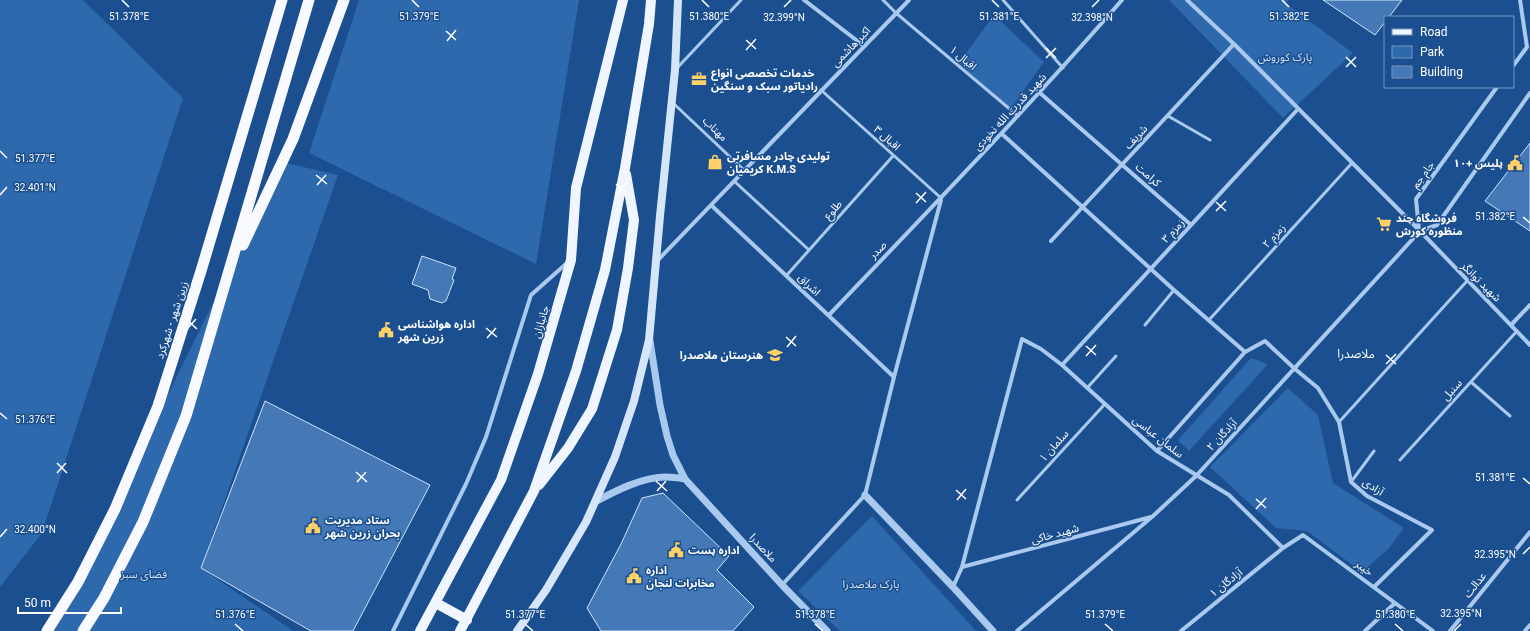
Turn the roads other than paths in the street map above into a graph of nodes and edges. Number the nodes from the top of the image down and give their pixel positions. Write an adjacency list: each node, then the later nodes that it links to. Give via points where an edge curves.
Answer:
1 (277, 0): 17 (highway)
2 (282, 0): 17 (highway, زرین شهر - شهرکرد)
3 (309, 0): 51 (highway)
4 (344, 0): 51 (highway, via 292,139)
5 (651, 0): 37 (main road)
6 (678, 0): 23 (main road)
7 (741, 0): 23 (lane)
8 (804, 0): 19 (street)
9 (883, 0): 16 (lane, اقبال ۱)
10 (909, 0): 16 (street, اکبر هاشمی)
11 (1003, 0): 22 (lane)
12 (1122, 0): 22 (street, شهید قدرت الله نخودی)
13 (1187, 0): 18 (street, شهید توانگر)
14 (1520, 0): 20 (street)
15 (622, 1): 47 (main road, جانبازان, via 576,188)
16 (896, 13): 19 (street, اکبر هاشمی); 30 (lane, اقبال ۱)
17 (268, 43): 93 (highway, زرین شهر - شهرکرد, via 201,271 158,406 116,509 78,582)
18 (1234, 44): 29 (street, شهید توانگر); 31 (street, شریف)
19 (864, 46): 25 (street, اکبر هاشمی)
20 (1528, 46): 21 (street)
21 (1514, 65)
22 (1063, 68): 26 (street, شهید قدرت الله نخودی)
23 (675, 70): 28 (main road)
24 (1497, 88): 44 (street, جام جم, via 1416,199)
25 (821, 90): 34 (lane, اقبال ۳); 38 (street, اکبر هاشمی)
26 (1040, 93): 30 (street, شهید قدرت الله نخودی); 36 (street, کرامت)
27 (1530, 93): 44 (street, via 1437,225)
28 (672, 101): 38 (lane, مهتاب); 48 (main road)
29 (1298, 109): 35 (street, شهید توانگر); 43 (street, زمزم ۳)
30 (1018, 116): 32 (street, شهید قدرت الله نخودی)
31 (1168, 116): 33 (lane); 36 (street, شریف)
32 (1002, 134): 40 (street, شهید قدرت الله نخودی); 42 (street)
33 (1210, 140)
34 (893, 156): 40 (lane, اقبال ۳); 46 (lane, طلوع)
35 (1352, 163): 44 (street, شهید توانگر); 56 (lane, زمزم ۲)
36 (1123, 165): 42 (street, شریف); 43 (street, کرامت)
37 (625, 168): 78 (main road, via 605,270 576,371); 78 (main road, via 634,220 617,330 592,409 568,448)
38 (745, 171): 39 (street, اکبر هاشمی)
39 (734, 181): 41 (street, اکبر هاشمی); 46 (lane)
40 (941, 198): 55 (street, صدر); 66 (street)
41 (712, 206): 48 (street, اکبر هاشمی); 50 (street, اشراق)
42 (1083, 207): 45 (street, شریف); 49 (street)
43 (1191, 225): 49 (street, زمزم ۳)
44 (1420, 231): 52 (street, شهید توانگر); 65 (street, آزادگان ۲)
45 (1051, 241)
46 (809, 250): 50 (lane, طلوع)
47 (571, 260): 90 (main road, جانبازان, via 538,374 500,480); 95 (street, via 531,295 486,437 466,484)
48 (657, 262): 60 (main road)
49 (1151, 268): 53 (street); 64 (street, زمزم ۳)
50 (786, 276): 55 (street, اشراق)
51 (228, 278): 94 (highway, via 186,416 144,522 104,598)
52 (1467, 281): 58 (street, شهید توانگر); 71 (lane)
53 (1174, 290): 56 (street); 57 (lane)
54 (1530, 306): 58 (street)
55 (829, 315): 66 (street, اشراق)
56 (1209, 320): 62 (street)
57 (1145, 325)
58 (1511, 325): 59 (street, شهید توانگر)
59 (1516, 331): 61 (street, شهید توانگر); 67 (lane, سنبل)
60 (649, 340): 76 (street, ملاصدرا, via 667,436); 81 (main road, via 634,401 615,457)
61 (1530, 345)
62 (1246, 352): 65 (street, آزادی, via 1265,341); 72 (street)
63 (1116, 356): 68 (lane)
64 (1062, 365): 68 (street, سلمان عباسی); 85 (street, سلمان عباسی, via 1022,339)
65 (1295, 369): 71 (street, آزادی, via 1318,388); 75 (street, آزادگان ۲)
66 (894, 377): 79 (street)
67 (1471, 382): 70 (lane); 74 (lane, سنبل)
68 (1088, 387): 69 (street, سلمان عباسی)
69 (1104, 405): 72 (street, سلمان عباسی); 80 (lane, سلمان ۱)
70 (1510, 416)
71 (1339, 422): 77 (street, آزادی)
72 (1157, 451): 75 (street, سلمان عباسی)
73 (1374, 451): 77 (lane)
74 (1400, 460)
75 (1196, 476): 82 (street, آزادگان ۲); 84 (street, سلمان عباسی, via 1228,495)
76 (685, 479): 81 (street, via 651,479 615,491); 86 (street, ملاصدرا)
77 (1351, 482): 88 (street, آزادی, via 1367,496 1432,530)
78 (534, 491): 91 (main road)
79 (865, 495): 86 (street); 87 (street)
80 (1017, 500)
81 (594, 502): 98 (main road, via 586,522 546,590)
82 (1153, 516): 85 (street, شهید خاکی); 101 (street, آزادگان ۲)
83 (1530, 532): 105 (street, عدالت)
84 (1283, 548): 88 (street, خیبر, via 1303,535); 102 (street, آزادگان ۱)
85 (962, 567): 87 (street)
86 (782, 585): 99 (street, ملاصدرا)
87 (953, 587): 100 (street)
88 (1374, 587): 89 (street, خیبر)
89 (1395, 602): 103 (street); 104 (street, خیبر)
90 (436, 603): 91 (main road); 96 (main road, جانبازان)
91 (467, 620): 97 (main road)
92 (1530, 625): 106 (street)
93 (47, 631)
94 (83, 631)
95 (393, 631)
96 (420, 631)
97 (460, 631)
98 (517, 631)
99 (827, 631)
100 (993, 631)
101 (1017, 631)
102 (1181, 631)
103 (1364, 631)
104 (1433, 631)
105 (1450, 631)
106 (1526, 631)

